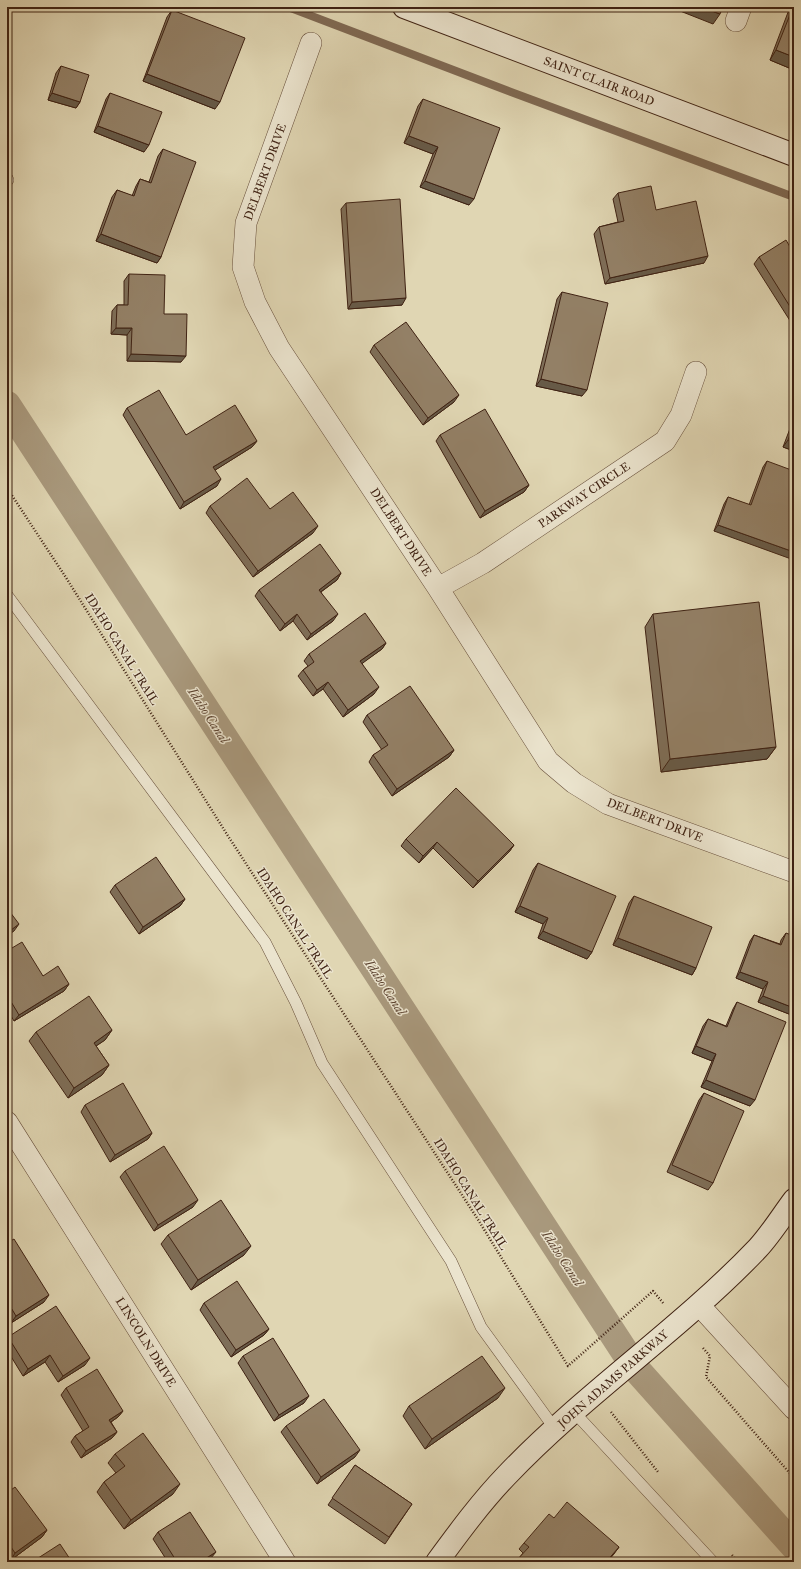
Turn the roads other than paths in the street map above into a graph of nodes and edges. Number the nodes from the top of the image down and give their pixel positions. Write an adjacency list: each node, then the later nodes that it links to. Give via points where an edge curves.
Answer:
1 (404, 7): 3 (street, SAINT CLAIR ROAD)
2 (311, 43): 5 (street, DELBERT DRIVE, via 246,223 243,267 255,302 280,348)
3 (794, 155)
4 (696, 372): 5 (street, PARKWAY CIRCLE, via 681,415 665,441 483,563)
5 (438, 588): 7 (street, DELBERT DRIVE, via 548,761 574,783 608,804)
6 (7, 596): 13 (lane, via 265,942 296,1003 322,1063 451,1261 481,1327)
7 (794, 872)
8 (7, 1122): 14 (street, LINCOLN DRIVE)
9 (794, 1200): 10 (street, JOHN ADAMS PARKWAY, via 759,1247)
10 (699, 1305): 11 (street); 12 (street, JOHN ADAMS PARKWAY)
11 (794, 1409)
12 (574, 1412): 13 (street, JOHN ADAMS PARKWAY); 16 (lane)
13 (555, 1429): 15 (street, JOHN ADAMS PARKWAY, via 507,1475)
14 (285, 1562)
15 (437, 1562)
16 (713, 1562)

